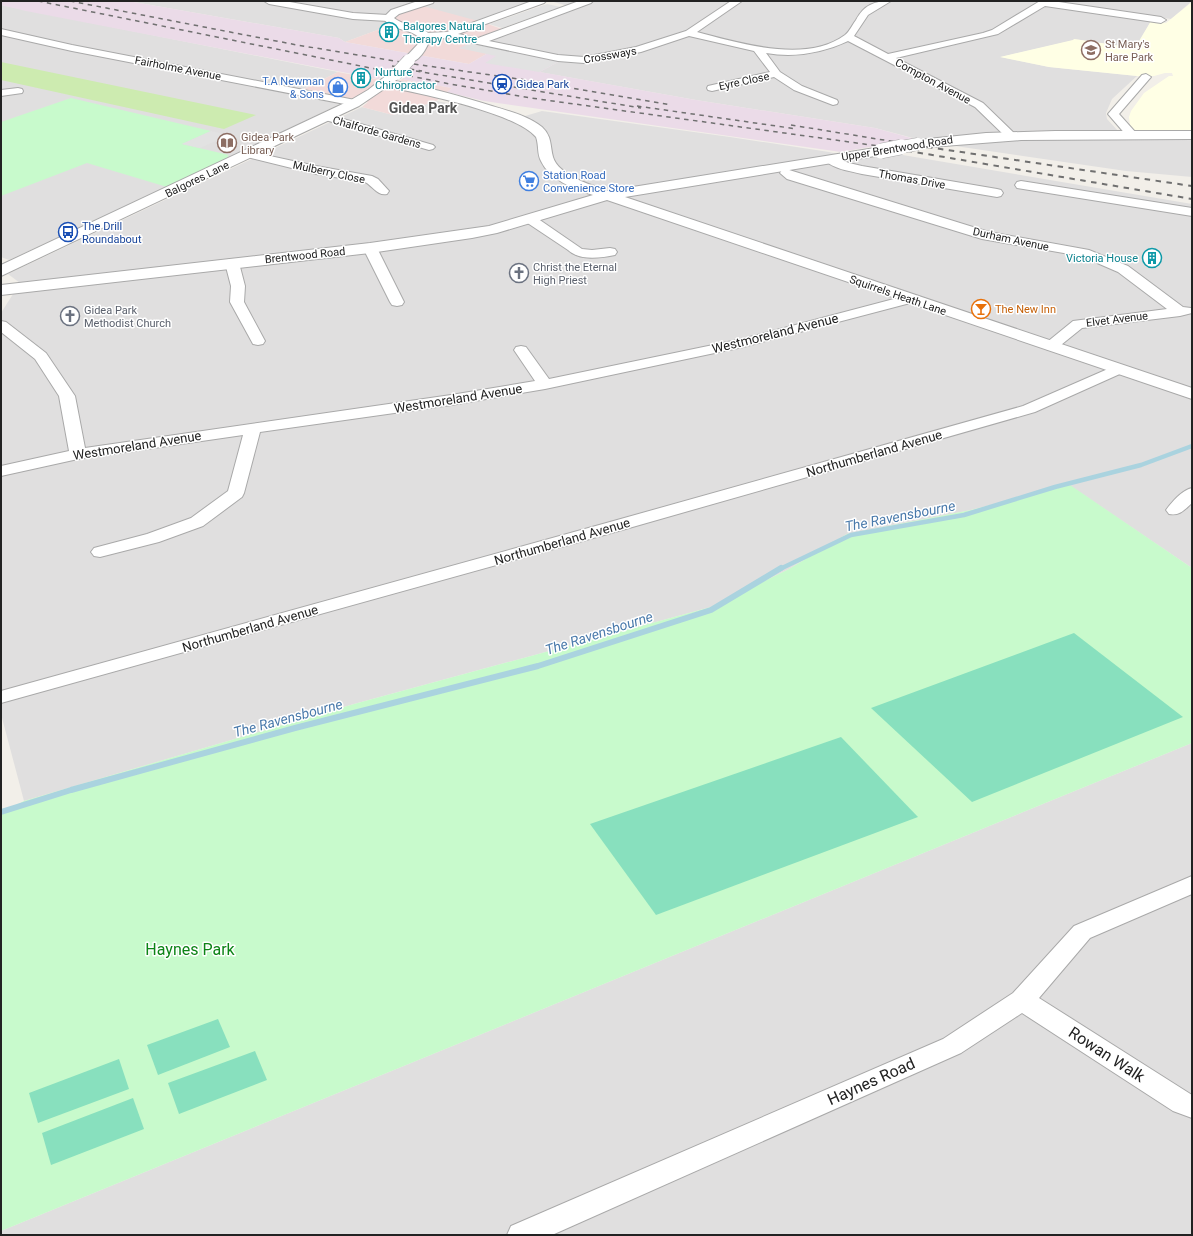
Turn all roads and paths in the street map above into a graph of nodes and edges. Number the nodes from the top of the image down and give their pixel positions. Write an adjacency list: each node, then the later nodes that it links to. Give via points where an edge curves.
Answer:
1 (269, 1): 10 (street, via 353,16)
2 (429, 1): 10 (street, via 395,12)
3 (541, 1): 14 (street)
4 (588, 1): 9 (street)
5 (737, 1): 13 (street, Crossways)
6 (886, 1): 16 (street, via 865,13)
7 (1045, 2): 11 (street); 19 (street, via 986,35)
8 (555, 3): 9 (street)
9 (572, 7): 17 (street)
10 (388, 18): 15 (street, via 391,22 416,30)
11 (1161, 20)
12 (1, 32): 27 (street, Fairholme Avenue)
13 (689, 33): 17 (street, Crossways, via 638,50 584,60 558,58); 18 (street)
14 (449, 35): 15 (street, Crossways); 17 (street, Crossways)
15 (425, 36): 22 (street, Balgores Lane, bridge, via 423,46)
16 (848, 37): 18 (street, via 822,48 801,52); 19 (street, Compton Avenue)
17 (479, 41)
18 (758, 50): 20 (street)
19 (888, 57): 30 (street, Compton Avenue, via 979,105)
20 (776, 74): 23 (street, Eyre Close); 26 (street, via 798,88)
21 (1146, 77): 29 (street, via 1113,114)
22 (386, 82): 27 (street, Balgores Lane); 39 (street, Squirrels Heath Lane, via 448,96 524,122 544,136 548,162 555,170 566,178)
23 (712, 88)
24 (18, 91): 25 (street)
25 (1, 94)
26 (833, 102)
27 (355, 103): 28 (street, Balgores Lane)
28 (326, 117): 32 (street, Chalforde Gardens); 33 (street, Balgores Lane)
29 (1131, 134): 30 (street, Upper Brentwood Road); 31 (street, Upper Brentwood Road)
30 (1010, 135): 34 (street, Upper Brentwood Road, bridge, via 918,144)
31 (1192, 135)
32 (429, 147)
33 (247, 154): 37 (street, Mulberry Close, via 368,179); 47 (street, Balgores Lane)
34 (830, 159): 38 (street, Thomas Drive, via 862,170); 39 (street, Upper Brentwood Road)
35 (786, 173): 51 (street, Durham Avenue, via 987,236 1084,253 1123,269)
36 (1021, 185): 40 (street)
37 (383, 191)
38 (996, 193)
39 (605, 196): 41 (street, Brentwood Road); 49 (street, Squirrels Heath Lane)
40 (1192, 212)
41 (530, 219): 42 (street, Brentwood Road, via 492,230); 43 (street)
42 (370, 248): 46 (street, Brentwood Road); 50 (street)
43 (578, 252): 44 (street); 45 (street)
44 (610, 252)
45 (560, 255)
46 (232, 263): 48 (street, Brentwood Road); 53 (street, via 238,286 237,302)
47 (1, 271)
48 (1, 290)
49 (909, 299): 54 (street, Squirrels Heath Lane); 57 (street, Westmoreland Avenue, via 743,343)
50 (397, 302)
51 (1186, 311): 54 (street, Elvet Avenue, via 1078,324)
52 (1, 325): 60 (street, via 41,356 67,396)
53 (258, 341)
54 (1050, 346): 56 (street, Squirrels Heath Lane)
55 (521, 350): 57 (street)
56 (1118, 370): 58 (street, Squirrels Heath Lane); 65 (street, Northumberland Avenue, via 1029,409)
57 (545, 384): 59 (street, Westmoreland Avenue)
58 (1192, 394)
59 (252, 428): 60 (street, Westmoreland Avenue); 64 (street, via 236,493 197,522 153,538)
60 (78, 454): 61 (street, Westmoreland Avenue)
61 (1, 471)
62 (1192, 493): 63 (street)
63 (1175, 510)
64 (100, 552)
65 (1, 697)
66 (1192, 884): 67 (street, Haynes Road, via 1082,932)
67 (1022, 1000): 68 (street, Rowan Walk); 69 (street, Haynes Road, via 952,1046)
68 (1192, 1107)
69 (521, 1235)

